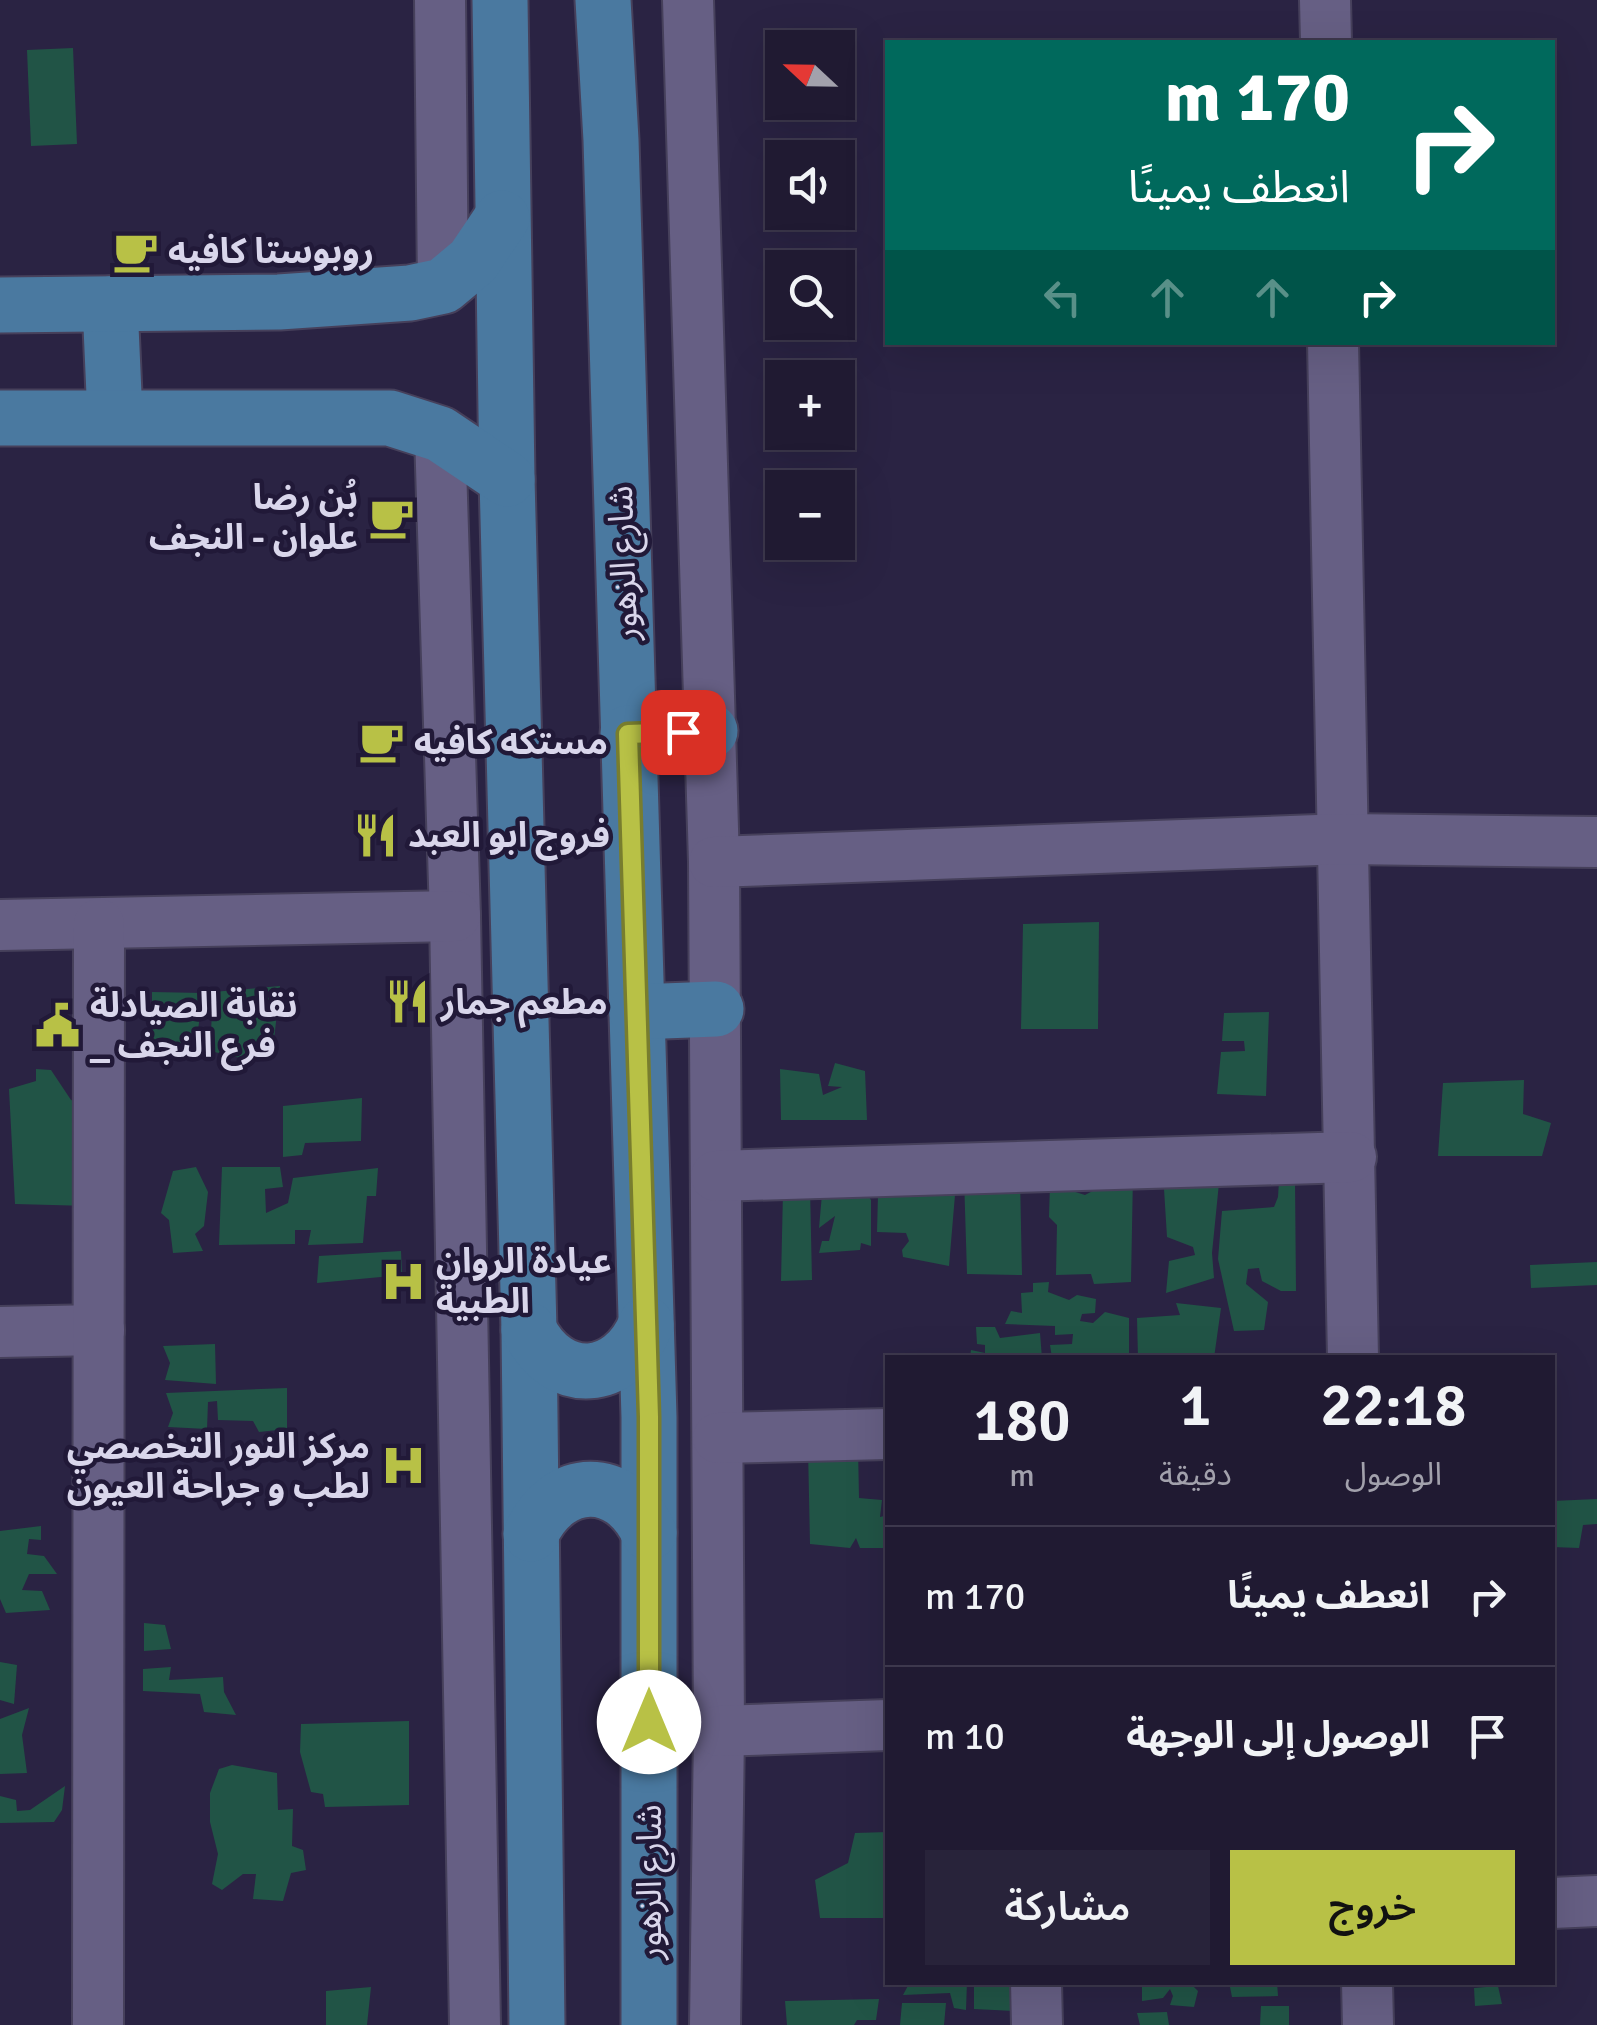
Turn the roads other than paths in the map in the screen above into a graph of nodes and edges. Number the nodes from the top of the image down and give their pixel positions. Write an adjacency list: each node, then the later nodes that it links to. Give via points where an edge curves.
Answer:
1 (440, 0): 10 (street)
2 (500, 0): 9 (main road)
3 (603, 0): 8 (main road, شارع الزهور)
4 (627, 0): 8 (street)
5 (688, 0): 18 (street)
6 (1325, 0): 7 (street)
7 (1326, 40)
8 (608, 83): 19 (main road, شارع الزهور)
9 (502, 218): 10 (main road, via 474,261); 17 (main road)
10 (443, 286): 11 (main road, via 356,298)
11 (110, 304): 12 (main road); 14 (main road)
12 (0, 305)
13 (1333, 345): 20 (street)
14 (115, 417): 15 (main road); 16 (main road, via 390,418)
15 (0, 418)
16 (440, 434): 17 (main road); 23 (street)
17 (506, 479): 32 (main road)
18 (710, 731): 19 (main road); 22 (street)
19 (628, 734): 27 (main road, شارع الزهور)
20 (1345, 839): 21 (street); 22 (street); 28 (street)
21 (1597, 842)
22 (714, 862): 26 (street)
23 (455, 916): 24 (street); 46 (street)
24 (100, 924): 25 (street); 31 (street)
25 (0, 925)
26 (716, 1010): 27 (main road); 29 (street)
27 (637, 1012): 30 (main road, شارع الزهور)
28 (1351, 1158): 29 (street); 34 (street)
29 (716, 1176): 36 (street)
30 (646, 1324): 32 (main road, via 629,1354 580,1371 549,1358); 37 (main road, شارع الزهور)
31 (98, 1330): 33 (street); 45 (street)
32 (529, 1330): 38 (main road)
33 (0, 1332)
34 (1353, 1355)
35 (885, 1434): 36 (street)
36 (718, 1438): 40 (street)
37 (649, 1532): 38 (main road, via 630,1504 599,1489 564,1495 538,1518); 48 (main road, شارع الزهور)
38 (532, 1534): 47 (main road)
39 (885, 1725): 40 (street)
40 (719, 1732): 49 (street)
41 (1597, 1901): 42 (street)
42 (1555, 1903)
43 (1036, 1985): 50 (street)
44 (1367, 1985): 51 (street)
45 (98, 2025)
46 (476, 2025)
47 (537, 2025)
48 (650, 2025)
49 (716, 2025)
50 (1037, 2025)
51 (1368, 2025)

